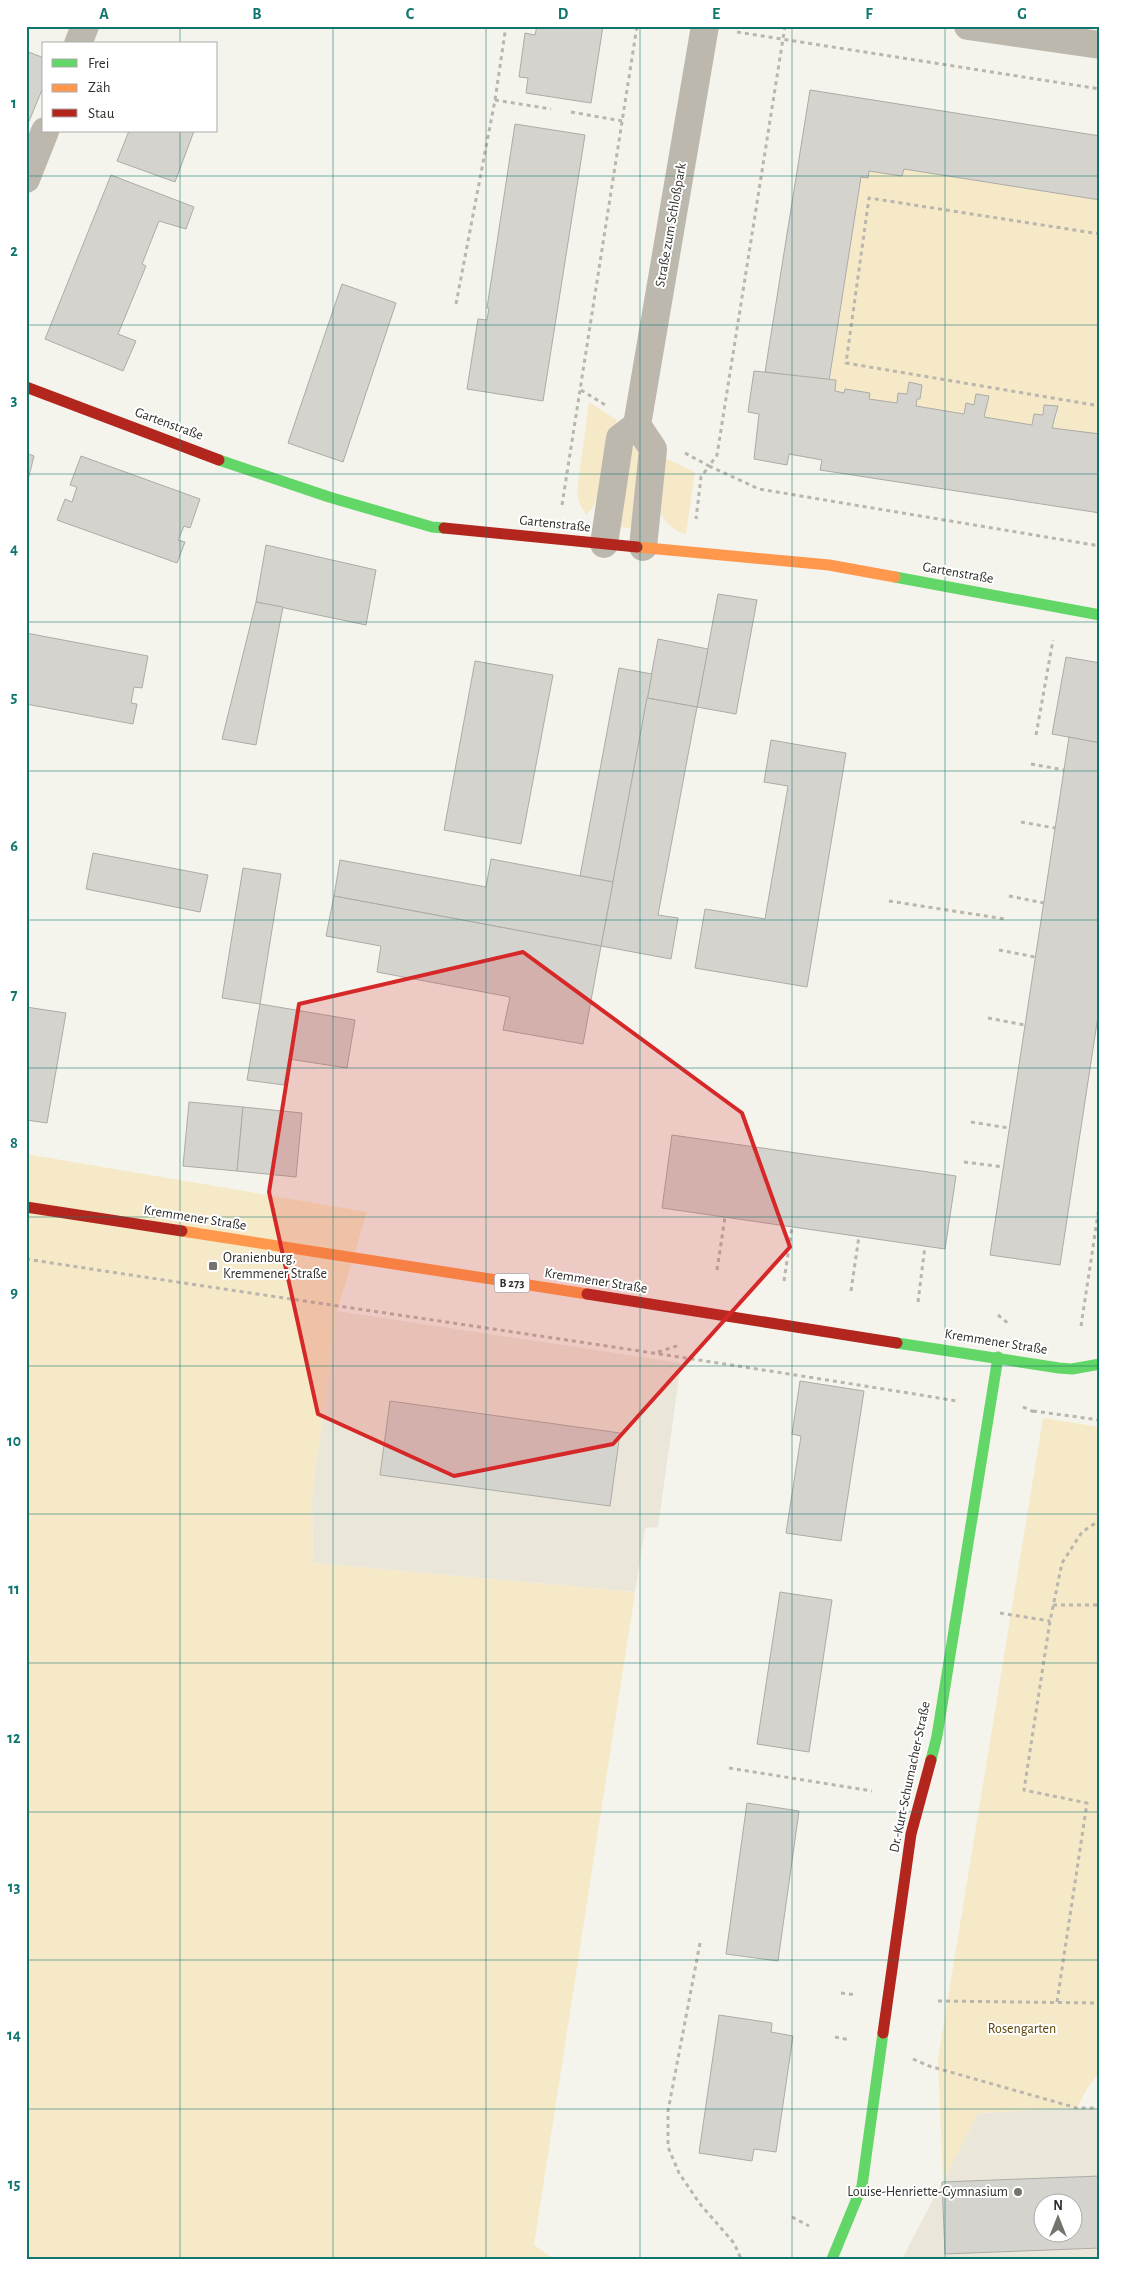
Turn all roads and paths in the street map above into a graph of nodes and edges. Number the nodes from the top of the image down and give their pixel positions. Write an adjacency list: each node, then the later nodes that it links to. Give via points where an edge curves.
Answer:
1 (85, 26): 8 (street)
2 (506, 26): 11 (path)
3 (637, 26): 14 (path)
4 (785, 26): 7 (path)
5 (968, 26): 9 (street)
6 (705, 27): 7 (path); 21 (street, Straße zum Schloßpark)
7 (783, 39): 10 (path); 22 (path, via 717,455)
8 (79, 42)
9 (1100, 46)
10 (1100, 89)
11 (495, 100): 12 (path); 18 (path)
12 (552, 109)
13 (571, 112): 14 (path)
14 (622, 121): 23 (path)
15 (45, 132): 16 (street)
16 (26, 179)
17 (1100, 234): 20 (path, via 869,198 846,363)
18 (456, 304)
19 (26, 387): 23 (street, Gartenstraße, via 248,470 376,513 432,526)
20 (1100, 406)
21 (637, 425): 24 (street, via 620,438); 26 (street, via 653,449)
22 (710, 466): 25 (path, via 759,489); 27 (path, via 701,477)
23 (556, 540): 24 (street, Gartenstraße)
24 (604, 544): 26 (street, Gartenstraße)
25 (1100, 546)
26 (643, 547): 27 (street, Gartenstraße)
27 (693, 552): 28 (street, Gartenstraße, via 829,565)
28 (1060, 607): 29 (street, Gartenstraße); 30 (path)
29 (1100, 615)
30 (1036, 735)
31 (1031, 764): 32 (path)
32 (1064, 770)
33 (1021, 822): 34 (path)
34 (1055, 828)
35 (1009, 896): 37 (path)
36 (889, 901): 38 (path)
37 (1044, 903)
38 (1005, 919)
39 (1000, 950): 40 (path)
40 (1035, 957)
41 (988, 1018): 42 (path)
42 (1025, 1025)
43 (971, 1122): 44 (path)
44 (1009, 1128)
45 (964, 1162): 46 (path)
46 (1004, 1167)
47 (1100, 1201): 58 (path)
48 (26, 1207): 59 (street, Kremmener Straße / B 273)
49 (725, 1217): 54 (path)
50 (792, 1227): 55 (path)
51 (859, 1236): 56 (path)
52 (925, 1246): 57 (path)
53 (26, 1259): 63 (path, via 656,1352)
54 (717, 1270)
55 (784, 1281)
56 (851, 1291)
57 (918, 1302)
58 (1081, 1326)
59 (998, 1357): 61 (street, Kremmener Straße / B 273); 78 (street, Dr.-Kurt-Schumacher-Straße, via 936,1736 911,1834)
60 (1100, 1364): 61 (street, Kremmener Straße / B 273)
61 (1072, 1369): 62 (street, Kremmener Straße / B 273)
62 (1086, 1376)
63 (962, 1401)
64 (1034, 1412): 65 (path)
65 (1100, 1420)
66 (1100, 1520): 67 (path, via 1082,1532 1062,1563)
67 (1053, 1605): 68 (path); 70 (path)
68 (1100, 1605)
69 (1000, 1613): 70 (path)
70 (1050, 1621): 75 (path, via 1024,1790 1086,1804)
71 (729, 1768): 72 (path)
72 (872, 1792)
73 (700, 1943): 80 (path, via 668,2111 668,2147 679,2173 700,2204 734,2243)
74 (938, 2001): 75 (path)
75 (1057, 2002): 76 (path)
76 (1100, 2002)
77 (835, 2037): 78 (path)
78 (882, 2046): 79 (path, via 934,2067 1077,2108); 81 (street, Dr.-Kurt-Schumacher-Straße, via 862,2186)
79 (1100, 2108)
80 (741, 2259)
81 (832, 2259)

